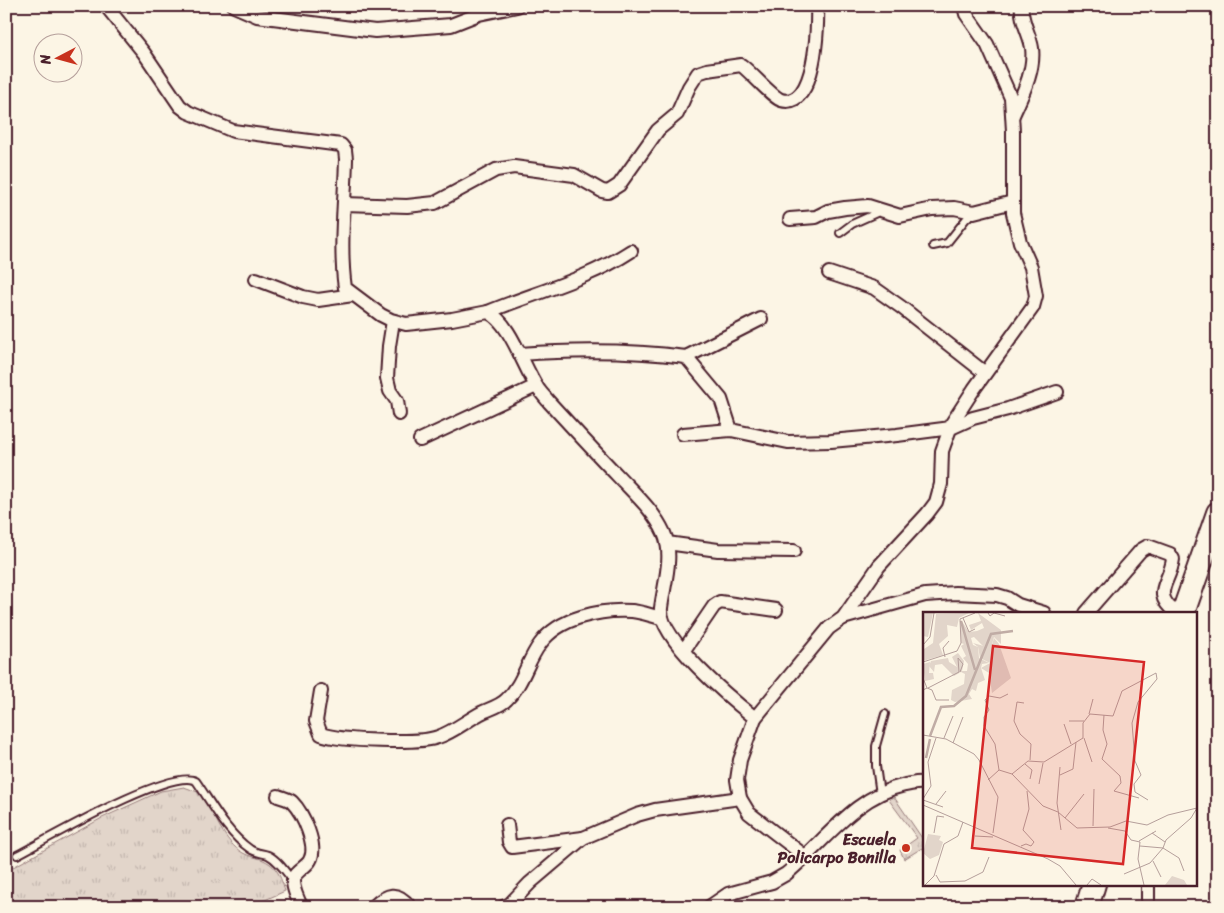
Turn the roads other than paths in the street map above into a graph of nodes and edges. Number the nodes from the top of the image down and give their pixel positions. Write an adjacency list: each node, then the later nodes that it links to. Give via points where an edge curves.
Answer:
1 (106, 6): 9 (street, via 144,53 180,106 188,112 233,130 341,145 346,159)
2 (234, 6): 3 (street, via 257,16 375,31 452,25 479,14)
3 (517, 6)
4 (818, 6): 9 (street, via 813,69 799,94 789,100 779,99 741,65 698,73 688,87 677,114 658,130 619,185 608,192 574,175 514,168 496,170 435,204)
5 (964, 6): 7 (street, via 1002,75)
6 (1022, 6): 7 (street, via 1032,50 1031,67)
7 (1013, 115): 8 (street)
8 (1013, 202): 11 (street); 24 (street, via 1015,226 1031,267 1036,296 1033,307)
9 (344, 204): 18 (street, via 345,288)
10 (883, 211): 11 (street, via 900,216 932,209 954,208); 12 (street, via 868,206); 13 (lane)
11 (974, 212): 14 (lane, via 947,243)
12 (790, 219)
13 (840, 232)
14 (933, 246)
15 (630, 251): 19 (street, via 581,277)
16 (829, 273): 24 (street, via 874,288)
17 (256, 279): 18 (street, via 318,300)
18 (353, 295): 21 (street)
19 (488, 312): 21 (street, via 417,324); 22 (street, via 497,317)
20 (761, 320): 23 (street)
21 (393, 321): 27 (street, via 387,378)
22 (520, 354): 23 (street, via 585,351); 25 (street)
23 (686, 357): 29 (street, via 721,399)
24 (985, 373): 28 (street)
25 (536, 386): 31 (street); 33 (street, via 641,500 657,520)
26 (1057, 392): 28 (street)
27 (399, 414)
28 (951, 428): 29 (street, via 831,441 788,442); 41 (street, via 942,451 942,484 936,502 879,566)
29 (731, 430): 30 (street)
30 (683, 434)
31 (420, 440)
32 (1218, 513): 39 (highway)
33 (667, 543): 34 (street, via 718,550); 40 (street)
34 (794, 551)
35 (776, 610): 42 (street, via 720,602)
36 (1041, 612): 41 (street, via 996,595 956,593 925,595)
37 (1087, 612): 38 (street, via 1148,546 1170,554 1173,559 1162,593 1168,607)
38 (1175, 612)
39 (1183, 612)
40 (662, 618): 42 (street, via 667,631); 43 (street, via 633,611 602,612 565,622 539,644 508,699 436,738 366,740 322,734 316,721)
41 (843, 618): 45 (street, via 828,628)
42 (684, 650): 45 (street)
43 (321, 691)
44 (885, 714): 47 (lane, via 876,746)
45 (754, 718): 49 (street, via 740,760 737,780)
46 (923, 783): 47 (street, via 898,786)
47 (880, 794): 53 (street, via 855,809)
48 (278, 796): 54 (street, via 291,801 303,816 310,836 312,858)
49 (740, 798): 51 (street, via 655,810); 53 (street, via 749,813)
50 (507, 825): 51 (street, via 508,842 512,847)
51 (583, 838): 61 (street)
52 (17, 856): 54 (lane, via 146,790 164,783 192,779 243,843 251,851 270,856)
53 (806, 857): 62 (street, via 772,882 728,894)
54 (293, 881): 58 (street)
55 (1093, 886): 63 (highway)
56 (1148, 886): 57 (street)
57 (1148, 900)
58 (302, 907)
59 (373, 907): 60 (street, via 382,898 397,896)
60 (410, 907)
61 (503, 907)
62 (709, 907)
63 (1087, 907)

